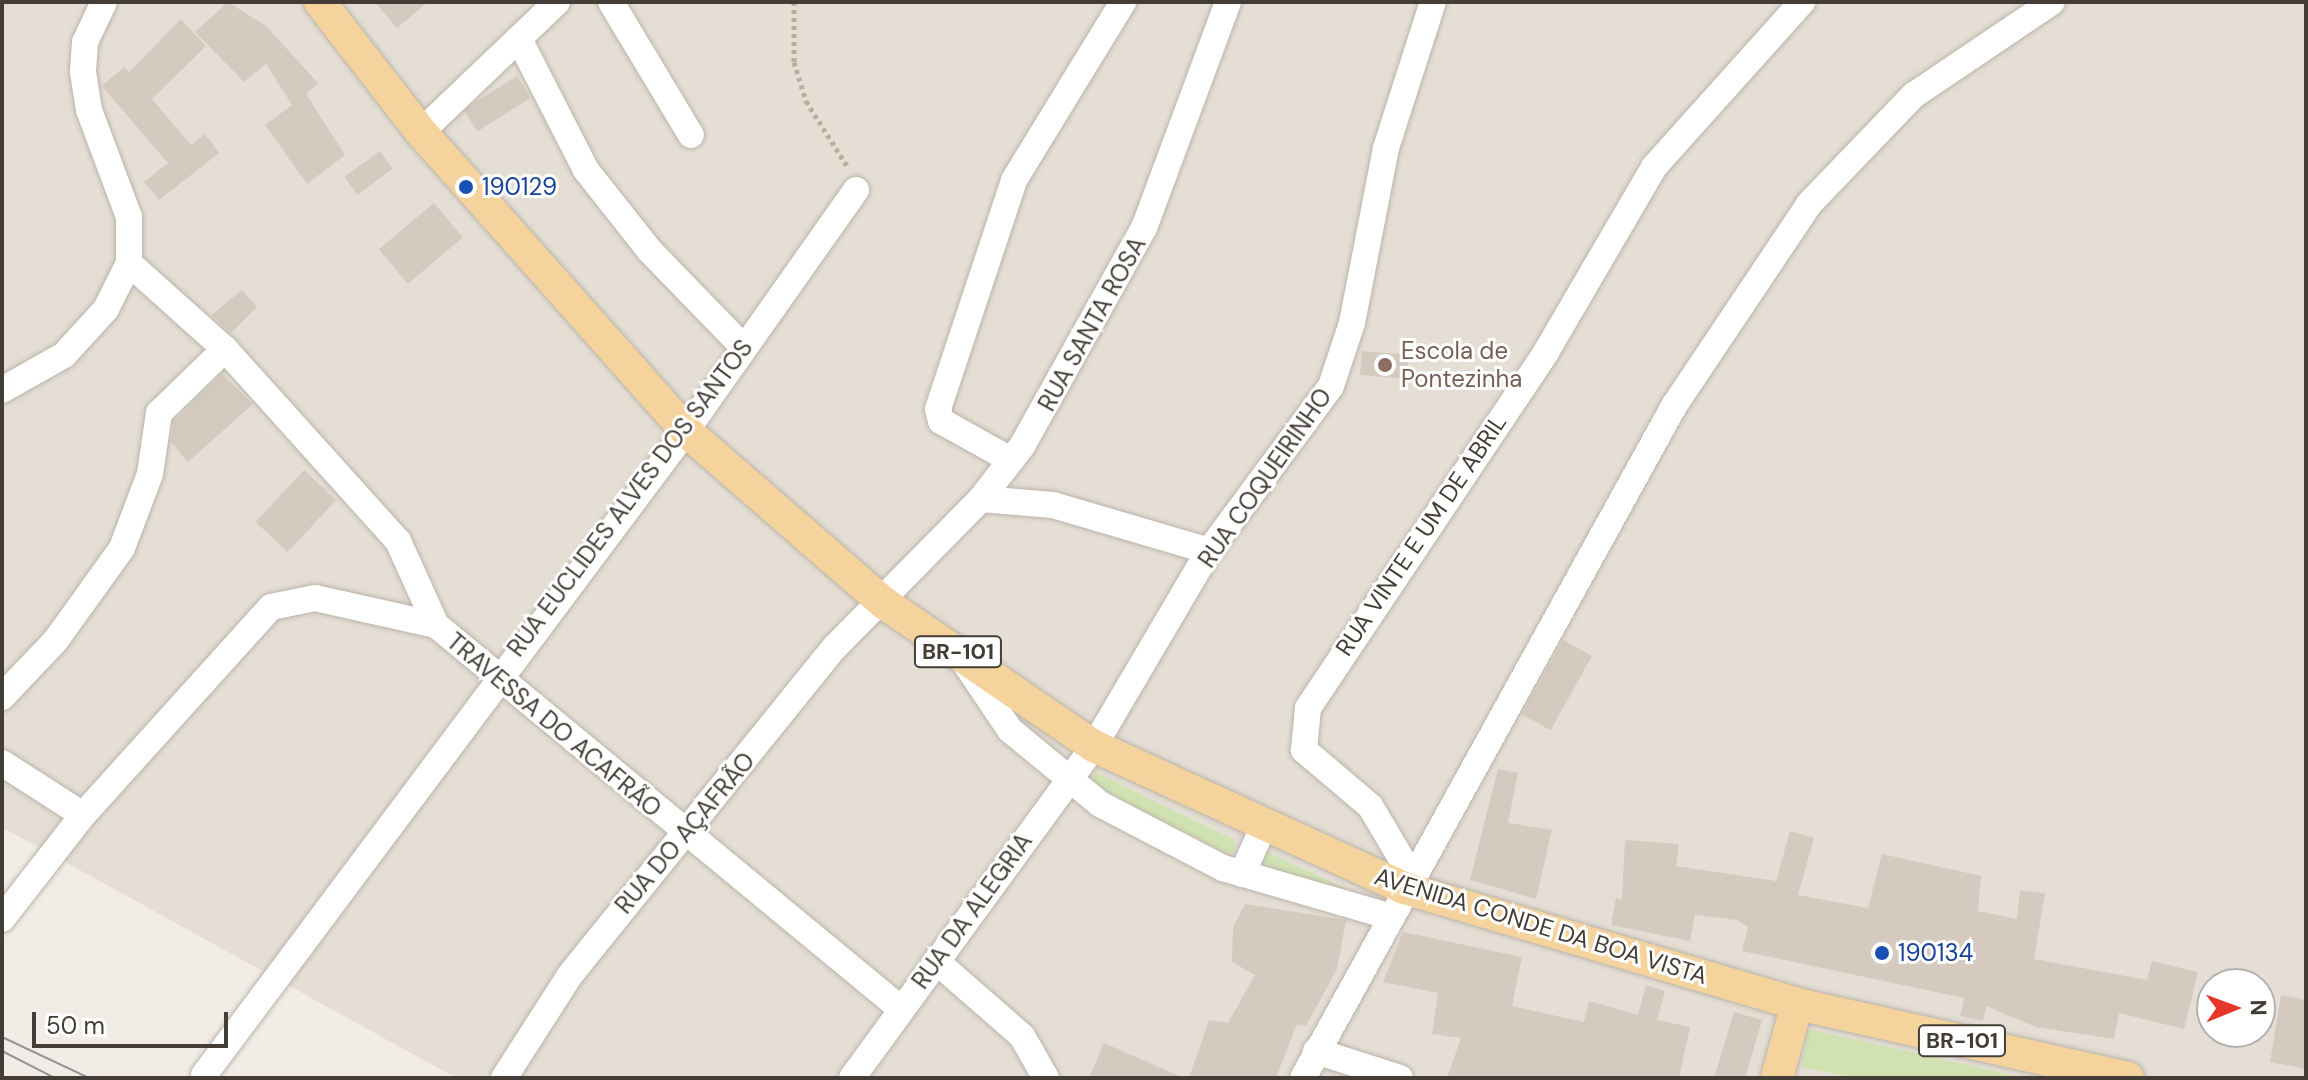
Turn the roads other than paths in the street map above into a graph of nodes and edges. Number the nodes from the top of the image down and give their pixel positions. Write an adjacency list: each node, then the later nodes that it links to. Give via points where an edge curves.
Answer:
1 (104, 2): 14 (street, via 85,42 83,71 89,110 129,217)
2 (320, 2): 11 (main road, AVENIDA CONDE DA BOA VISTA / BR-101)
3 (557, 2): 10 (street)
4 (611, 2): 12 (street)
5 (1123, 2): 19 (street, via 1014,180 938,409 941,421)
6 (1228, 2): 19 (street, RUA SANTA ROSA, via 1113,295)
7 (1433, 2): 21 (street, RUA COQUEIRINHO, via 1386,148 1343,357 1300,437)
8 (1802, 2): 34 (street, RUA VINTE E UM DE ABRIL, via 1654,167 1546,352 1308,708 1304,750 1370,806)
9 (2052, 2): 34 (street, via 1914,95 1809,204 1674,406)
10 (519, 39): 11 (street); 15 (street, via 586,170 650,251)
11 (421, 132): 18 (main road, AVENIDA CONDE DA BOA VISTA / BR-101)
12 (691, 135)
13 (856, 190): 15 (street, RUA EUCLIDES ALVES DOS SANTOS)
14 (129, 263): 16 (street); 17 (street, via 106,309 64,355)
15 (743, 347): 18 (street, RUA EUCLIDES ALVES DOS SANTOS)
16 (225, 349): 23 (street, via 398,541 422,580); 26 (street, via 159,413 150,474 122,548 56,640)
17 (2, 390)
18 (686, 431): 22 (main road, AVENIDA CONDE DA BOA VISTA / BR-101); 25 (street, RUA EUCLIDES ALVES DOS SANTOS)
19 (1011, 460): 20 (street, RUA SANTA ROSA)
20 (981, 499): 21 (street, via 1053,505); 22 (street, RUA SANTA ROSA)
21 (1209, 551): 27 (street, RUA COQUEIRINHO)
22 (884, 603): 24 (main road, AVENIDA CONDE DA BOA VISTA / BR-101); 32 (street, RUA DO AÇAFRÃO, via 835,647)
23 (436, 625): 25 (street, TRAVESSA DO ACAFRÃO); 30 (street, TRAVESSA DO ACAFRÃO, via 315,598 271,607)
24 (959, 653): 27 (main road, AVENIDA CONDE DA BOA VISTA / BR-101); 29 (street, via 1010,730)
25 (497, 676): 32 (street, TRAVESSA DO ACAFRÃO); 41 (street, RUA EUCLIDES ALVES DOS SANTOS)
26 (2, 697)
27 (1094, 746): 29 (street, RUA DA ALEGRIA); 31 (main road, AVENIDA CONDE DA BOA VISTA / BR-101)
28 (2, 763): 30 (street)
29 (1068, 780): 33 (street, via 1100,804); 37 (street, RUA DA ALEGRIA)
30 (83, 815): 36 (street, TRAVESSA DO ACAFRÃO)
31 (1263, 828): 33 (street); 34 (main road, AVENIDA CONDE DA BOA VISTA / BR-101)
32 (682, 835): 39 (street, TRAVESSA DO ACAFRÃO); 42 (street, RUA DO AÇAFRÃO, via 570,975)
33 (1242, 874): 35 (street)
34 (1408, 882): 35 (street); 38 (main road, AVENIDA CONDE DA BOA VISTA / BR-101)
35 (1388, 916): 40 (street)
36 (2, 919)
37 (936, 961): 39 (street, RUA DA ALEGRIA); 44 (street, via 1022,1036)
38 (1797, 1004): 47 (main road); 48 (main road, BR-101)
39 (901, 1009): 43 (street, RUA DA ALEGRIA)
40 (1316, 1051): 45 (street); 46 (street)
41 (204, 1075)
42 (504, 1078)
43 (852, 1078)
44 (1046, 1078)
45 (1303, 1078)
46 (1400, 1078)
47 (1777, 1078)
48 (2128, 1078)

